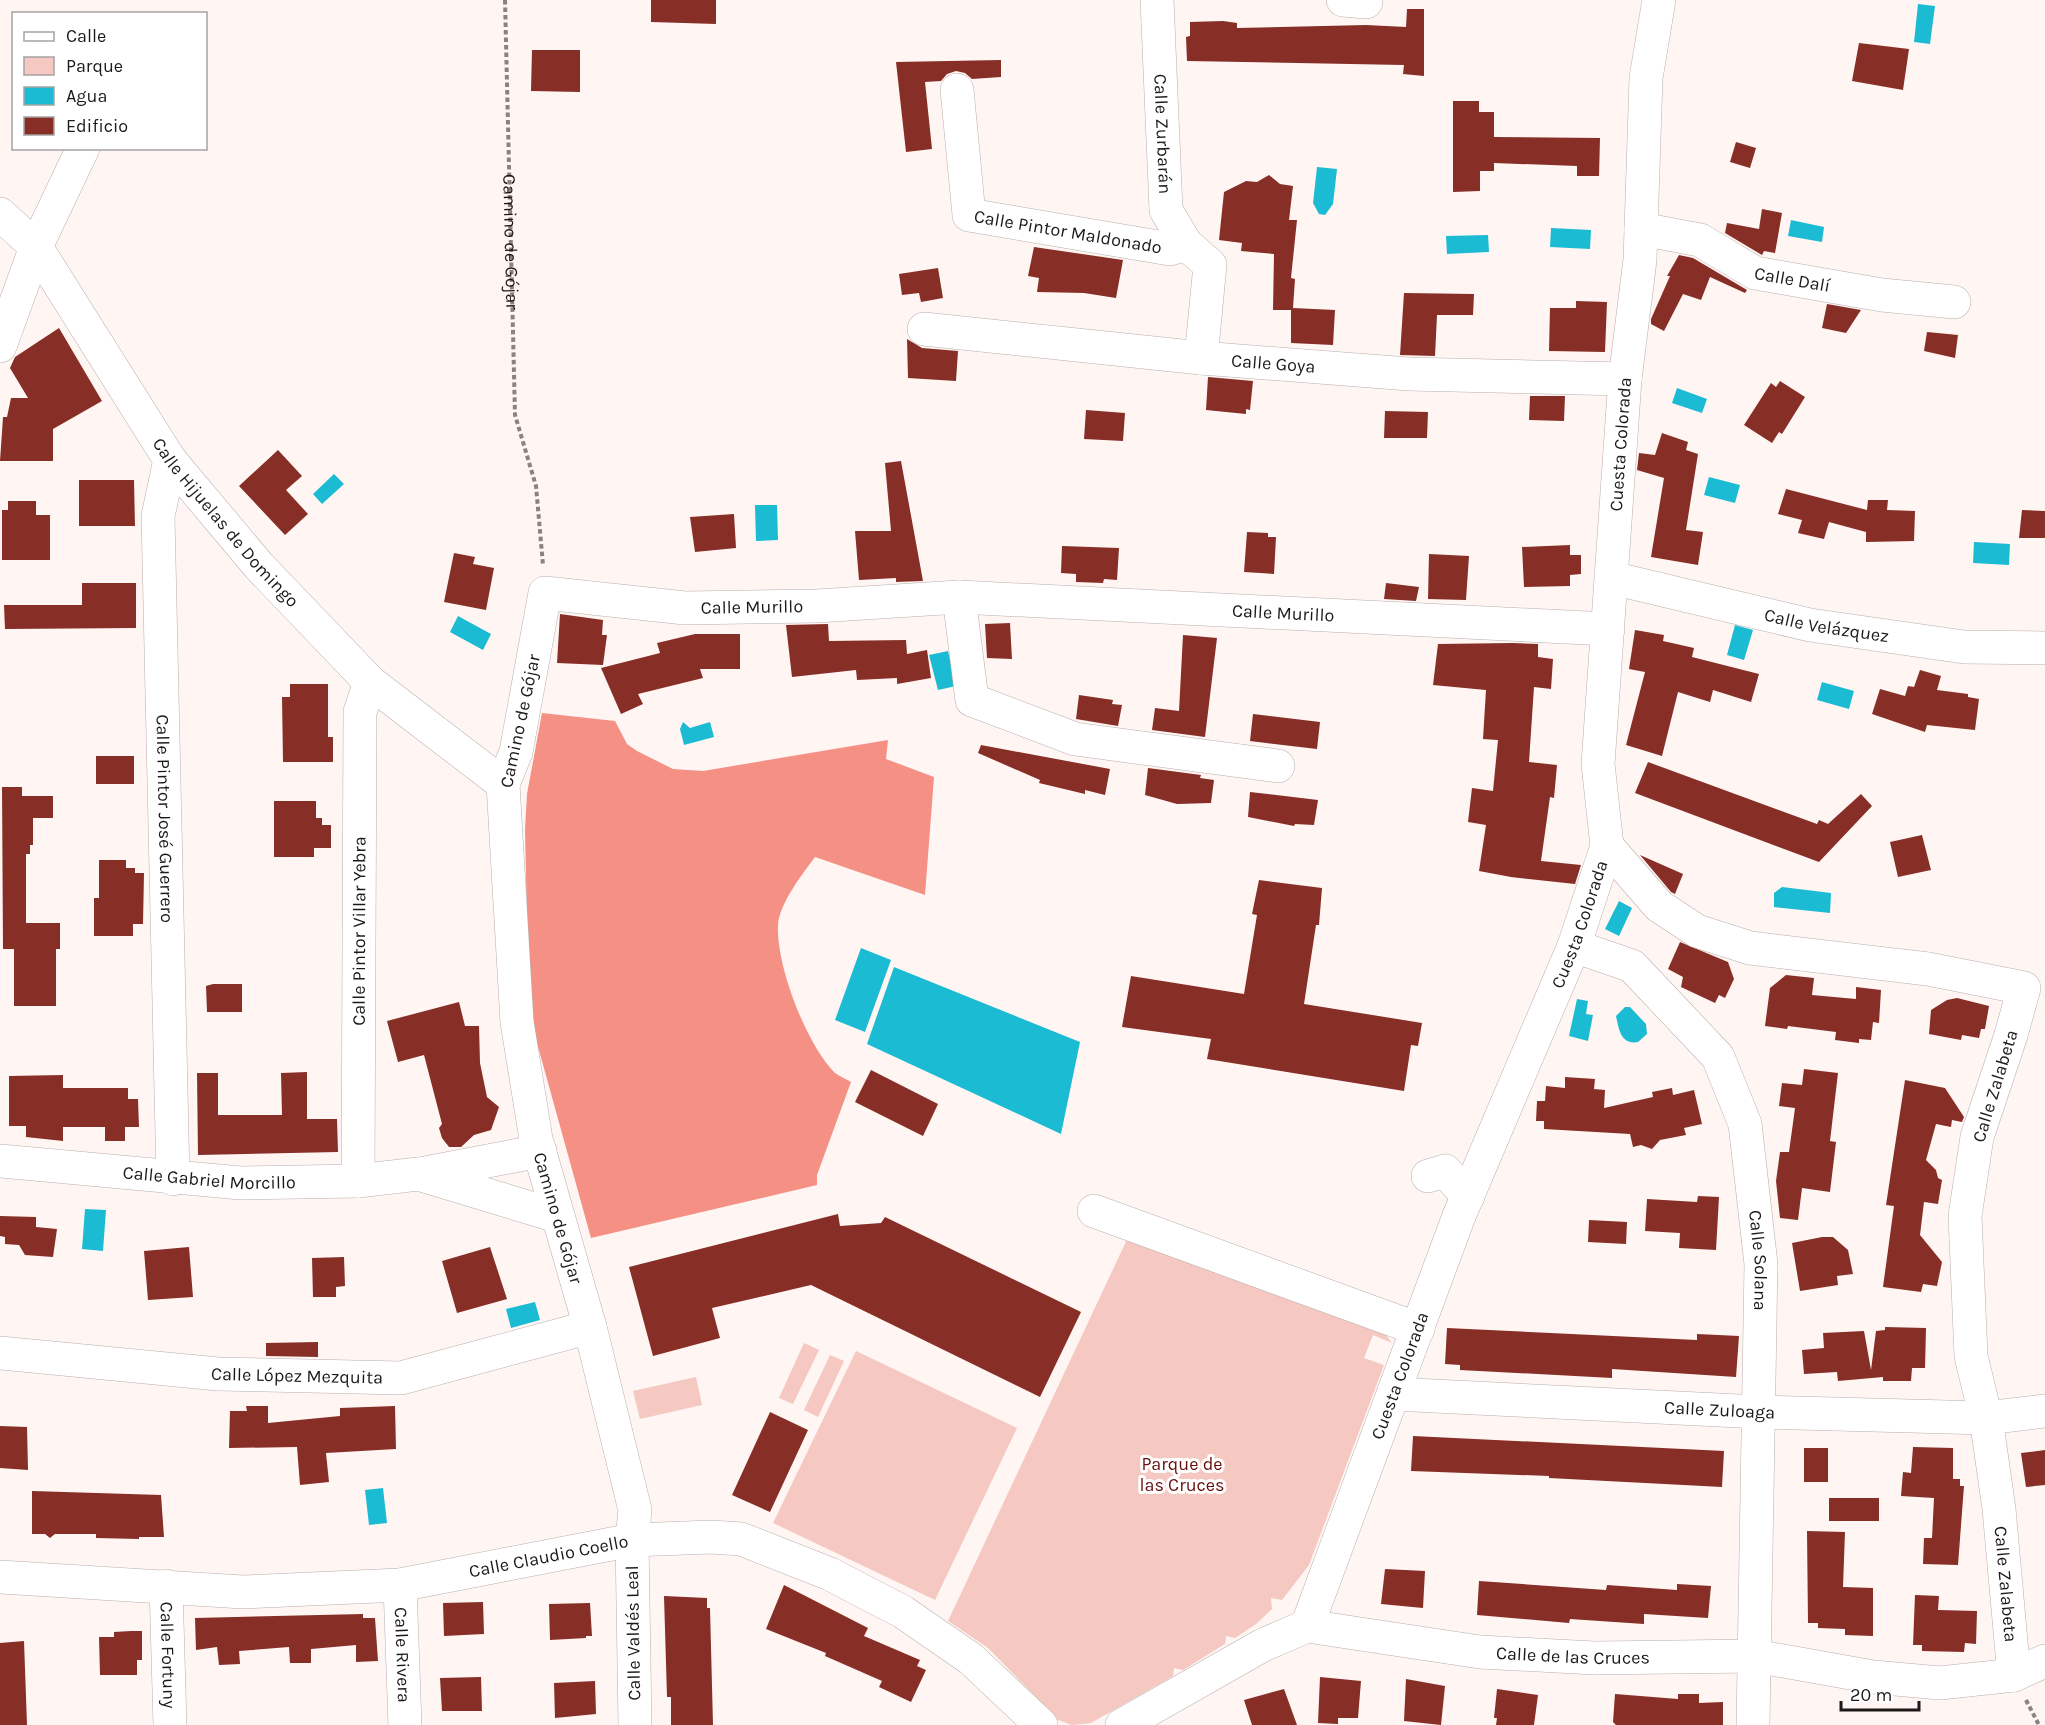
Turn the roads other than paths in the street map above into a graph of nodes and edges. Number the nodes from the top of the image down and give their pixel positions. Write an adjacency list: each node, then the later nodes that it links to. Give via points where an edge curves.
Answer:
1 (1157, 0): 7 (street, Calle Zurbarán, via 1166,210)
2 (1659, 0): 6 (street, Cuesta Colorada, via 1646,78)
3 (957, 90): 7 (street, Calle Pintor Maldonado, via 969,215 1170,249)
4 (82, 150): 8 (street)
5 (0, 214): 8 (street, Calle Hijuelas de Domingo)
6 (1641, 229): 9 (street, Calle Dalí, via 1700,240 1755,273 1882,295); 13 (street, Cuesta Colorada)
7 (1186, 244): 12 (street, Calle Zurbarán, via 1210,265)
8 (36, 247): 11 (street); 14 (street, Calle Hijuelas de Domingo)
9 (1954, 302)
10 (924, 329): 12 (street, Calle Goya)
11 (0, 346)
12 (1201, 358): 13 (street, Calle Goya, via 1409,374)
13 (1624, 379): 15 (street, Cuesta Colorada)
14 (170, 460): 20 (street, Calle Hijuelas de Domingo, via 259,566); 30 (street, Calle Pintor José Guerrero, via 158,516)
15 (1612, 578): 18 (street, Cuesta Colorada); 19 (street, Calle Velázquez, via 1810,625 1964,647)
16 (545, 593): 17 (street, Calle Murillo, via 685,608 817,606); 22 (street, Camino de Gójar, via 516,752)
17 (959, 597): 18 (street, Calle Murillo); 21 (street, via 972,700 1075,739)
18 (1608, 629): 23 (street, Cuesta Colorada, via 1598,764)
19 (2045, 648)
20 (370, 682): 22 (street, Calle Hijuelas de Domingo); 31 (street, Calle Pintor Villar Yebra, via 360,712)
21 (1278, 766)
22 (503, 783): 25 (street, Camino de Gójar, via 517,1022)
23 (1607, 846): 24 (street, Cuesta Colorada); 42 (street, Calle Zalabeta, via 1659,906 1697,931 1750,948 1928,969 2024,988 1977,1137 1965,1216 1971,1356)
24 (1574, 946): 33 (street, Cuesta Colorada); 41 (street, Calle Solana, via 1632,966 1718,1057 1745,1124 1761,1264)
25 (540, 1151): 27 (street, Calle Gabriel Morcillo); 35 (street, Camino de Gójar)
26 (0, 1161): 30 (street, Calle Gabriel Morcillo)
27 (482, 1161): 28 (street, Calle Gabriel Morcillo); 32 (street, via 470,1178)
28 (418, 1174): 31 (street, Calle Gabriel Morcillo); 32 (street, Calle Gabriel Morcillo)
29 (1428, 1176): 33 (street, via 1445,1172)
30 (173, 1179): 31 (street, Calle Gabriel Morcillo, via 242,1183)
31 (358, 1181)
32 (470, 1191): 35 (street, Calle Gabriel Morcillo)
33 (1468, 1196): 37 (street, Cuesta Colorada)
34 (1094, 1211): 37 (street)
35 (557, 1216): 36 (street, Camino de Gójar)
36 (590, 1327): 38 (street, Calle López Mezquita, via 401,1378 218,1374); 43 (street, Camino de Gójar, via 635,1510)
37 (1418, 1329): 39 (street, Cuesta Colorada)
38 (0, 1353)
39 (1393, 1394): 41 (street, Calle Zuloaga); 47 (street, Cuesta Colorada)
40 (2045, 1411): 42 (street, Calle Zuloaga)
41 (1760, 1412): 42 (street, Calle Zuloaga); 48 (street, Calle Solana)
42 (1986, 1418): 50 (street, Calle Zalabeta, via 1999,1509)
43 (632, 1540): 45 (street, Calle Claudio Coello); 53 (street, Calle Valdés Leal); 54 (street, Calle Claudio Coello, via 741,1539 830,1574 936,1632)
44 (0, 1577): 46 (street, Calle Claudio Coello)
45 (400, 1585): 46 (street, Calle Claudio Coello, via 243,1592); 52 (street, Calle Rivera)
46 (166, 1586): 51 (street, Calle Fortuny)
47 (1307, 1626): 48 (street, Calle de las Cruces, via 1480,1652 1594,1658); 55 (street, via 1263,1645)
48 (1755, 1656): 50 (street, Calle de las Cruces, via 1873,1677 1940,1683); 56 (street, Calle Solana)
49 (2045, 1661): 50 (street, Calle de las Cruces)
50 (2014, 1675)
51 (170, 1725)
52 (405, 1725)
53 (635, 1725)
54 (1041, 1725)
55 (1122, 1725)
56 (1754, 1725)

